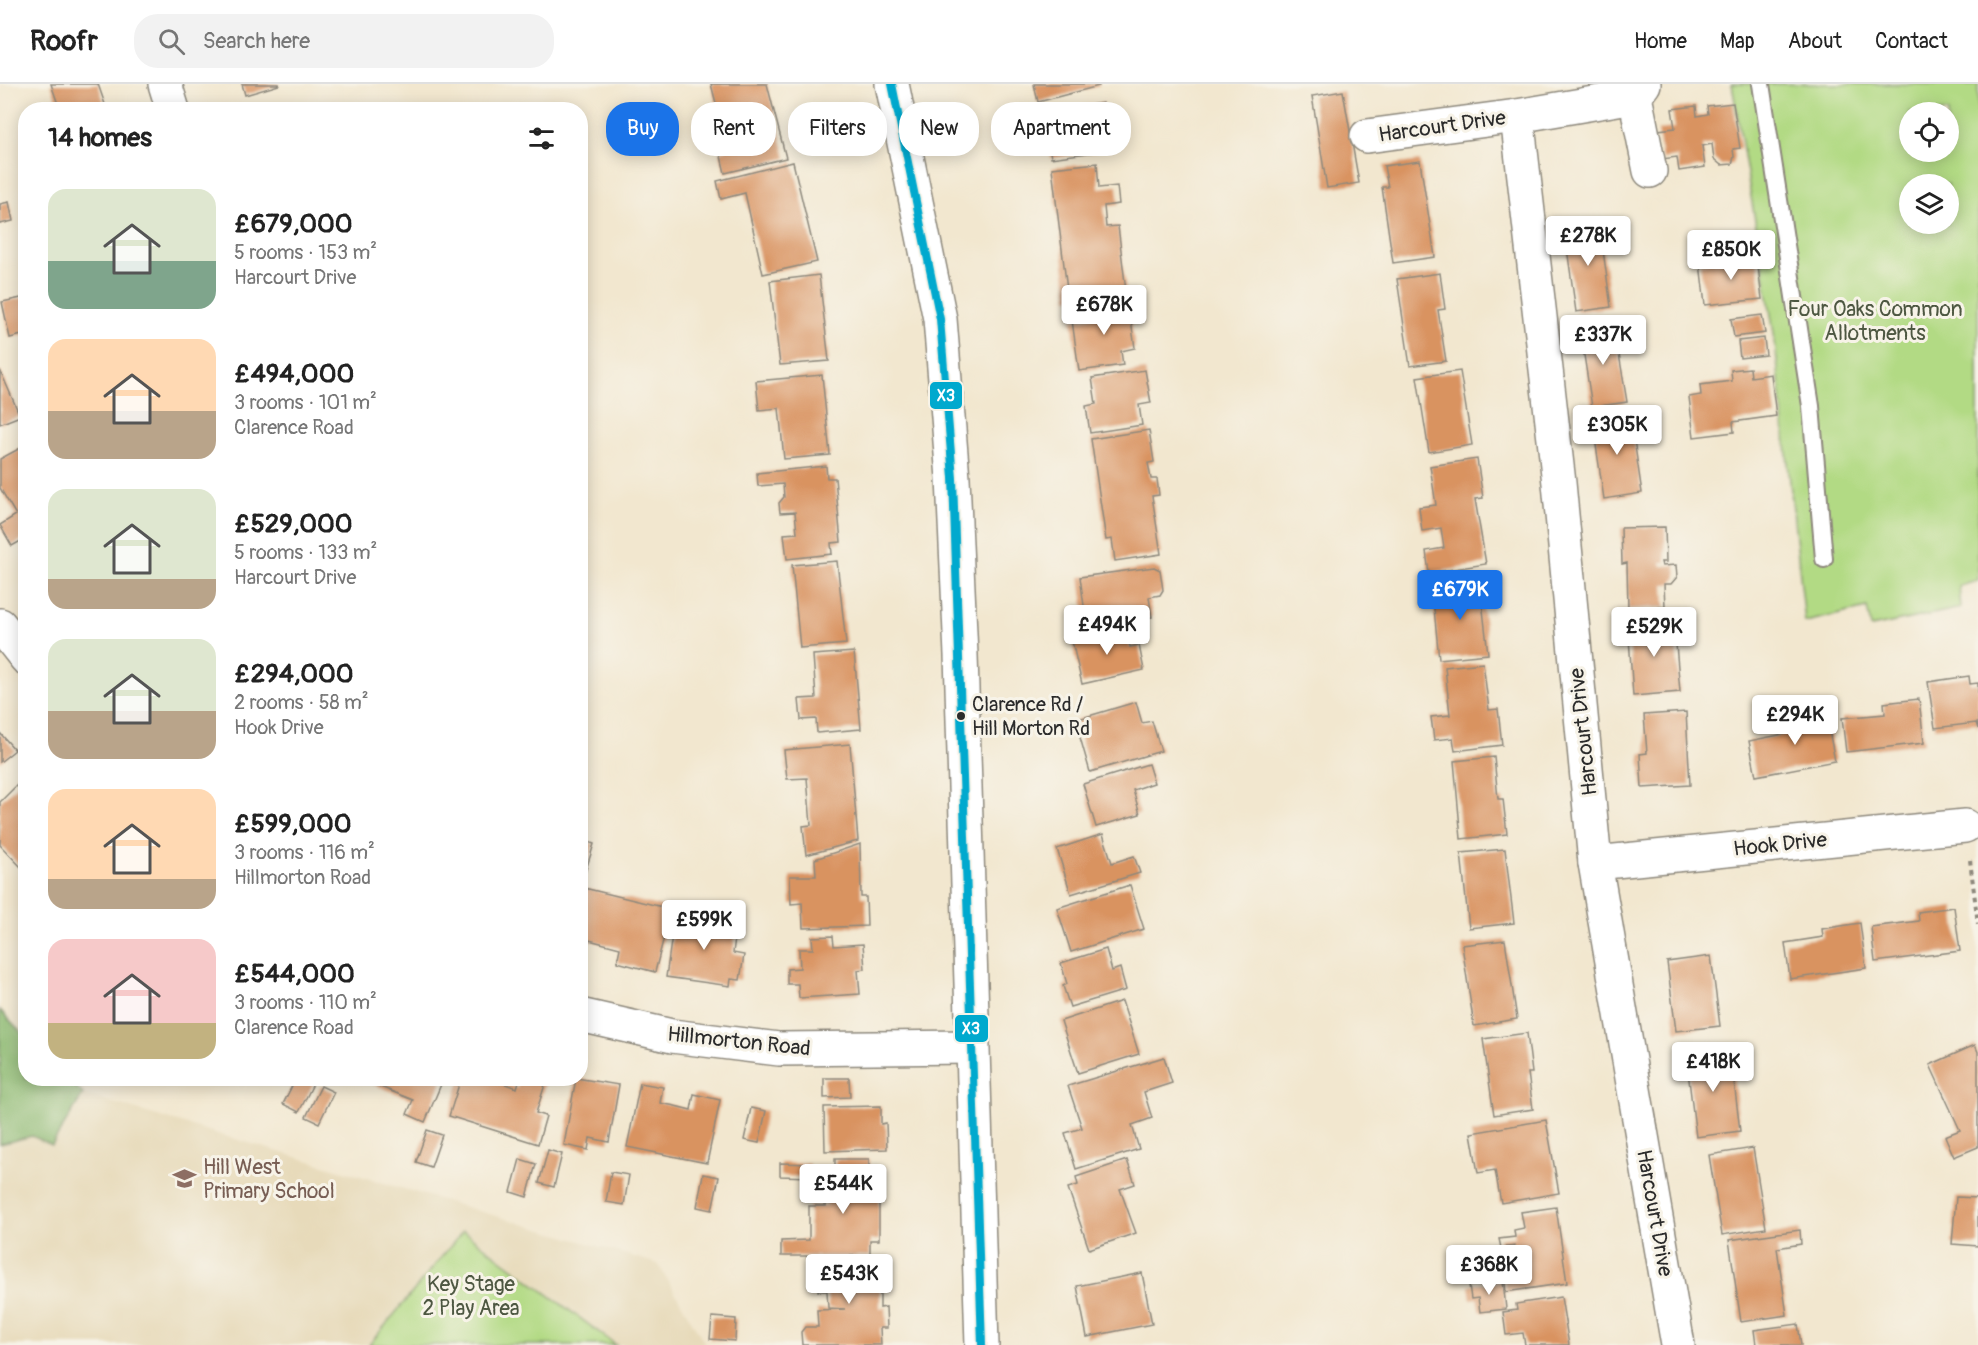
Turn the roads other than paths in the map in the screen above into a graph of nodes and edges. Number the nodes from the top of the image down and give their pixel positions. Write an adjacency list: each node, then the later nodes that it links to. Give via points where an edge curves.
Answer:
1 (165, 84): 5 (street)
2 (892, 84): 15 (street, via 940,319 953,478 961,655)
3 (1761, 84): 9 (lane, via 1811,406)
4 (1639, 90): 6 (street, Harcourt Drive); 8 (street, Harcourt Drive)
5 (171, 102)
6 (1517, 116): 7 (street, Harcourt Drive); 13 (street, Harcourt Drive, via 1559,483)
7 (1367, 136)
8 (1650, 171)
9 (1824, 559)
10 (0, 625): 11 (street)
11 (18, 648)
12 (1965, 826): 13 (street, Hook Drive)
13 (1595, 863): 17 (street, Harcourt Drive)
14 (588, 1017): 15 (street, Hillmorton Road, via 672,1035 779,1050)
15 (972, 1047): 16 (street)
16 (982, 1345)
17 (1678, 1345)

